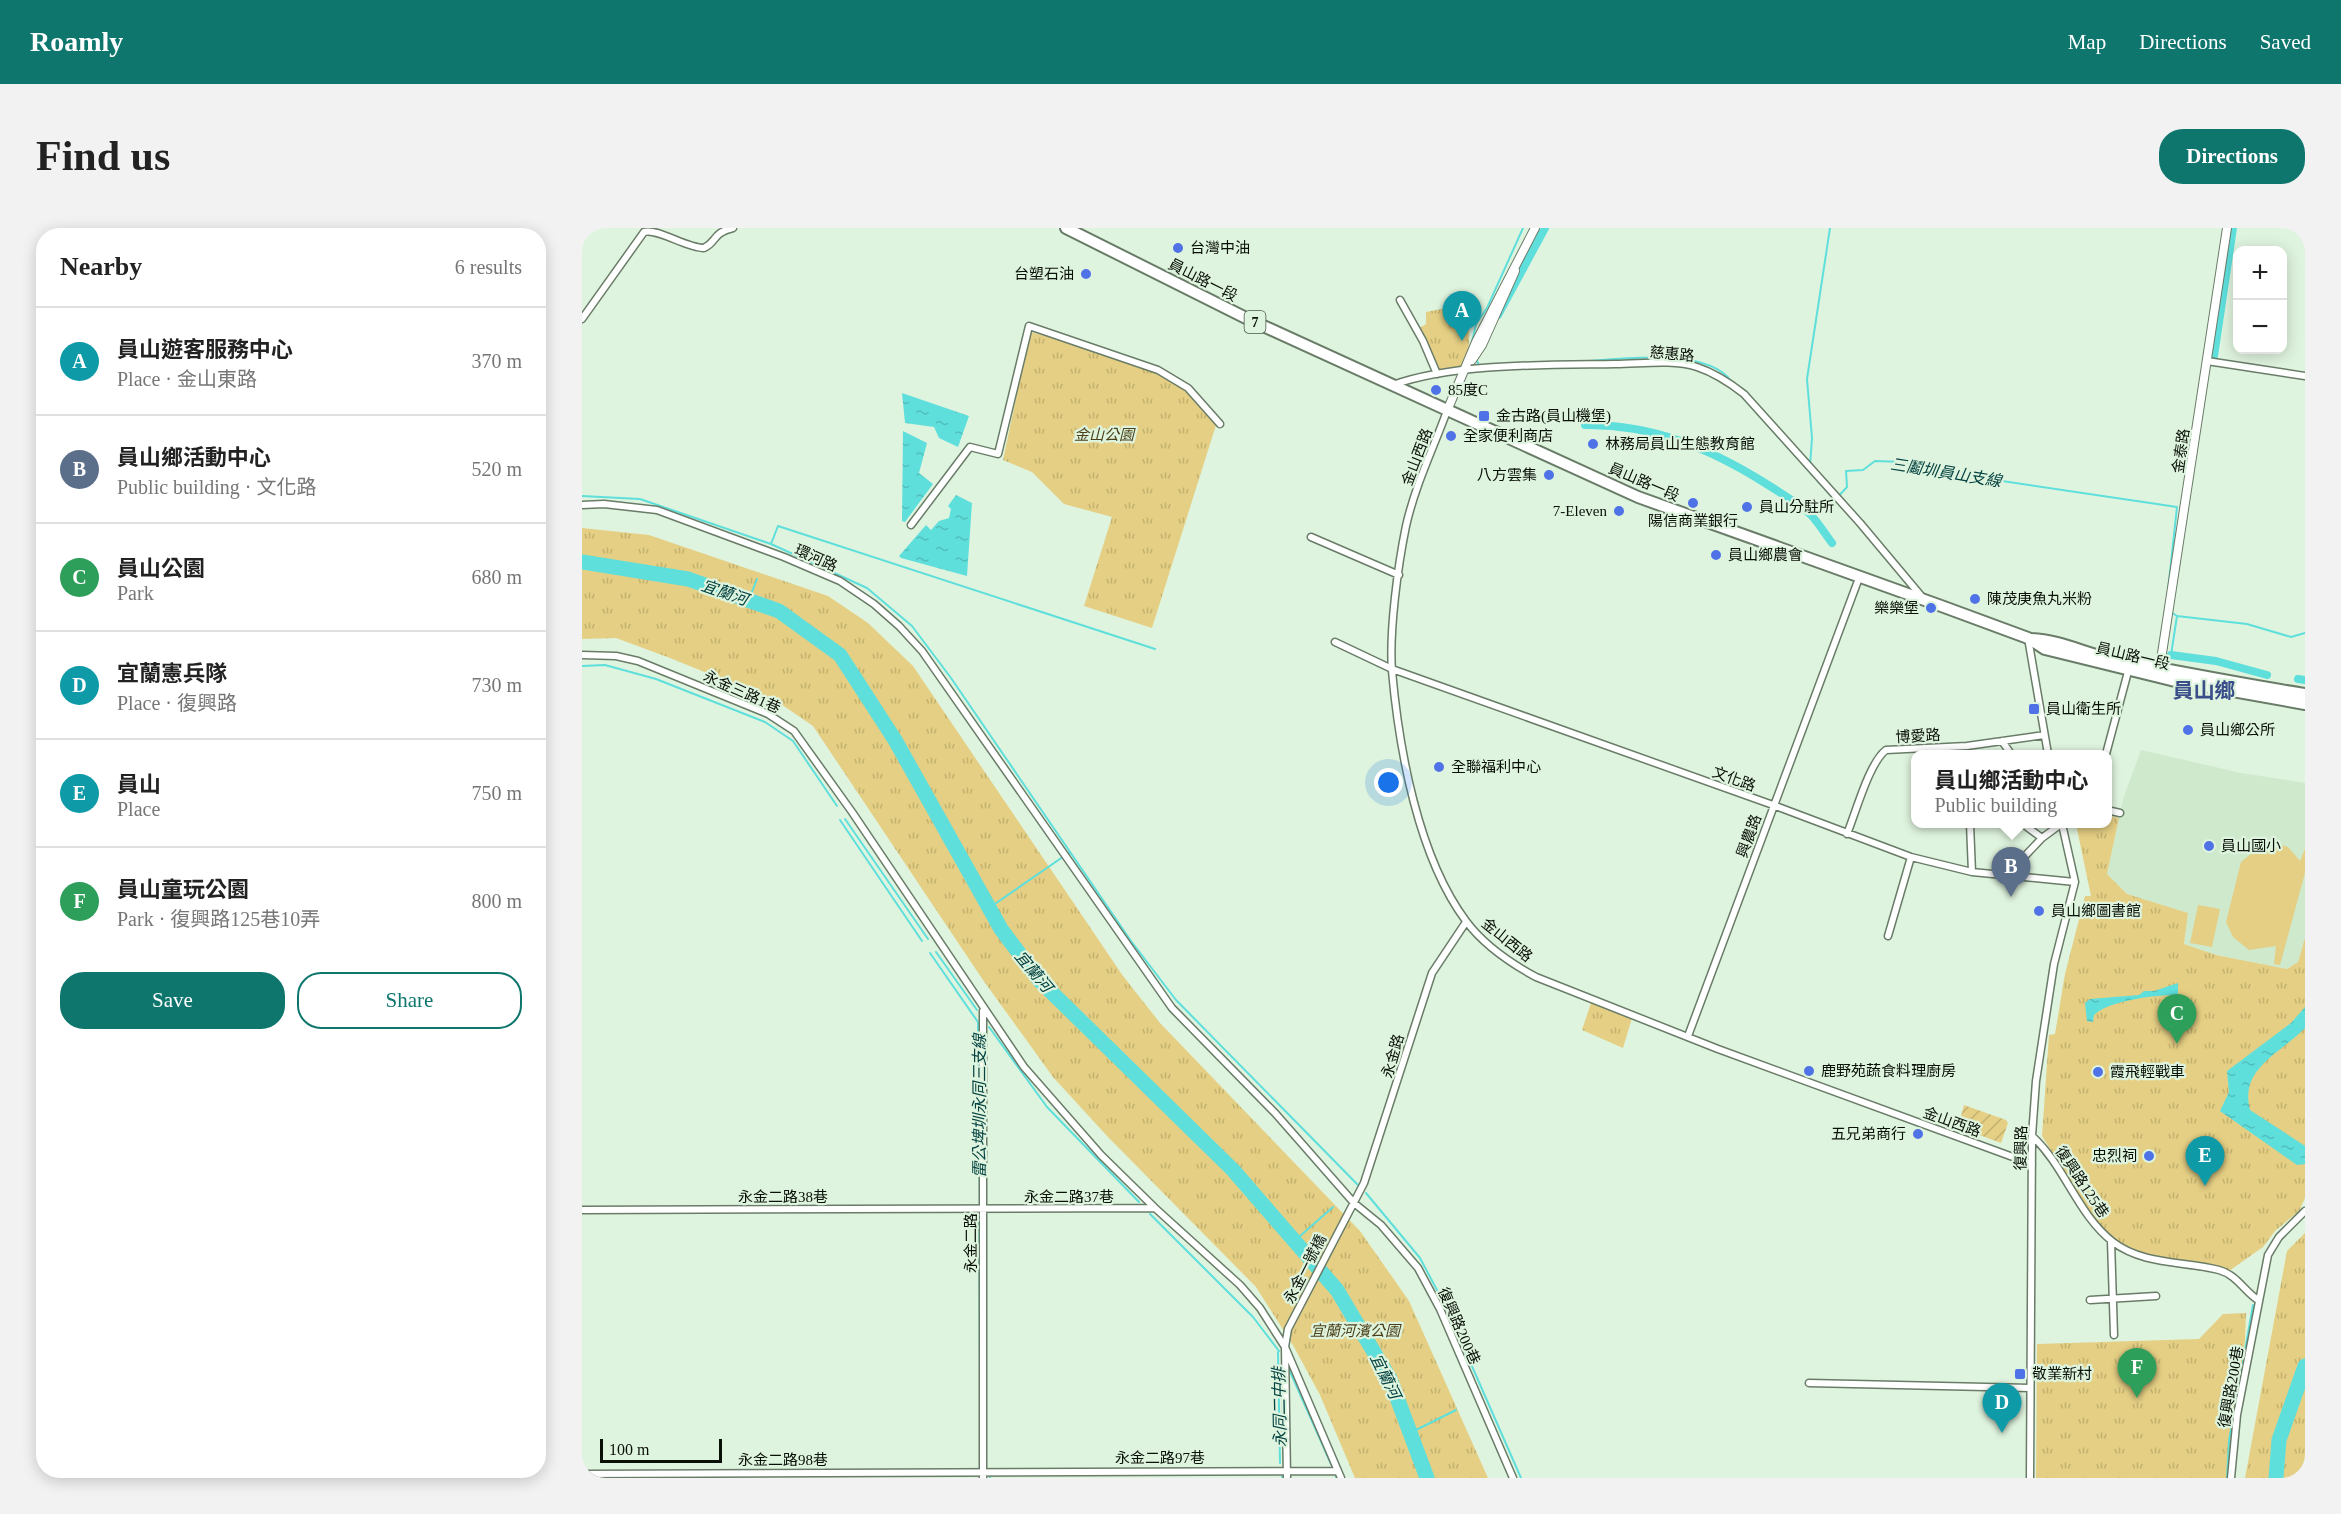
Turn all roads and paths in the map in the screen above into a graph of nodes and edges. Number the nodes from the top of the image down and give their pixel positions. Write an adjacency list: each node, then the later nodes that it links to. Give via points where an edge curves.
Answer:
1 (733, 228): 6 (street, via 716,234 704,248 653,231 644,232)
2 (1065, 228): 11 (main road, 員山路一段 / 7)
3 (1535, 228): 8 (street)
4 (2227, 228): 7 (street, 金泰路)
5 (1400, 300): 9 (street)
6 (582, 319)
7 (2207, 361): 10 (street); 25 (street, 金泰路)
8 (1465, 371): 9 (street, 慈惠路); 12 (street); 19 (street, 慈惠路, via 1659,363 1696,367 1727,380 1826,484)
9 (1437, 374): 11 (street, 慈惠路)
10 (2305, 376)
11 (1391, 385): 12 (main road, 員山路一段 / 7)
12 (1447, 411): 17 (street, 金山西路, via 1406,526); 18 (main road, 員山路一段 / 7, via 1638,497)
13 (1220, 424): 15 (street, via 1188,388 1158,370 1029,326 998,454 970,447)
14 (582, 505): 54 (street, 環河路, via 657,510 784,557 840,581 899,626 922,651 1172,1008 1275,1113)
15 (911, 525)
16 (1311, 537): 17 (street)
17 (1400, 575): 24 (street, 金山西路)
18 (1859, 578): 19 (main road, 員山路一段 / 7); 35 (street, 興農路)
19 (1925, 600): 20 (main road, 員山路一段 / 7)
20 (2028, 638): 23 (main road, 員山路一段 / 7, via 2045,649 2117,669); 28 (street)
21 (1335, 642): 24 (street, 文化路)
22 (582, 655): 50 (street, 永金三路1巷, via 638,661 768,714 794,731)
23 (2129, 665): 25 (main road, 員山路一段 / 7); 34 (street)
24 (1392, 669): 35 (street, 文化路); 48 (street, 金山西路, via 1414,809 1447,890)
25 (2159, 673): 26 (main road, 員山路一段 / 7); 27 (main road, 員山路一段 / 7)
26 (2305, 694)
27 (2305, 704)
28 (2044, 735): 29 (street, 博愛路); 33 (street)
29 (2002, 741): 30 (street, 博愛路); 32 (street)
30 (1967, 746): 31 (street); 42 (street, 博愛路, via 1886,750 1880,754)
31 (1968, 750)
32 (2008, 750)
33 (2047, 750)
34 (2107, 750)
35 (1773, 805): 42 (street, 文化路); 51 (street, 興農路)
36 (2112, 811): 37 (street)
37 (2120, 813)
38 (1970, 828): 45 (street)
39 (2028, 828): 43 (street)
40 (2056, 828): 43 (street)
41 (2063, 828): 47 (street, 復興路)
42 (1848, 834): 44 (street, 文化路)
43 (2042, 838): 46 (street)
44 (1911, 857): 45 (street, 文化路); 49 (street)
45 (1972, 872): 46 (street, 文化路)
46 (2006, 876): 47 (street, 文化路)
47 (2075, 882): 52 (street, 復興路, via 2054,964 2036,1081)
48 (1466, 922): 51 (street, 金山西路, via 1519,968 1536,977); 54 (street, 永金路, via 1432,973 1384,1124)
49 (1888, 936)
50 (983, 1009): 55 (street, 永金三路1巷, via 1065,1116); 56 (street, 永金二路)
51 (1688, 1036): 53 (street, 金山西路)
52 (2032, 1136): 53 (street, 復興路); 60 (street, 復興路125巷, via 2046,1148 2073,1195)
53 (2032, 1164): 68 (street, 復興路)
54 (1354, 1203): 59 (street, 永金路); 75 (street, 復興路200巷, via 1381,1225 1418,1268 1440,1309)
55 (1155, 1208): 56 (street, 永金二路37巷); 66 (street, 永金三路1巷, via 1240,1286 1260,1308)
56 (984, 1209): 57 (street, 永金二路38巷); 72 (street, 永金二路)
57 (582, 1210)
58 (2305, 1210): 64 (street, 復興路200巷, via 2268,1255)
59 (1344, 1220): 66 (street, 永金一號橋, via 1288,1329)
60 (2111, 1241): 62 (street); 64 (street, via 2137,1255 2221,1270 2239,1280)
61 (2156, 1296): 62 (street)
62 (2113, 1299): 63 (street); 65 (street)
63 (2090, 1300)
64 (2258, 1300): 77 (street, 復興路200巷, via 2237,1415)
65 (2114, 1335)
66 (1285, 1347): 69 (street, 永金一號橋); 70 (street, 永金三路1巷)
67 (1809, 1383): 68 (street)
68 (2030, 1388): 76 (street, 復興路)
69 (1287, 1470): 70 (street, 永金二路97巷); 72 (street, 永金二路97巷); 73 (street, 永金一號橋)
70 (1338, 1471): 74 (street, 永金三路1巷)
71 (582, 1474): 72 (street, 永金二路98巷)
72 (983, 1474)
73 (1287, 1478)
74 (1341, 1478)
75 (1513, 1478)
76 (2030, 1478)
77 (2231, 1478)

